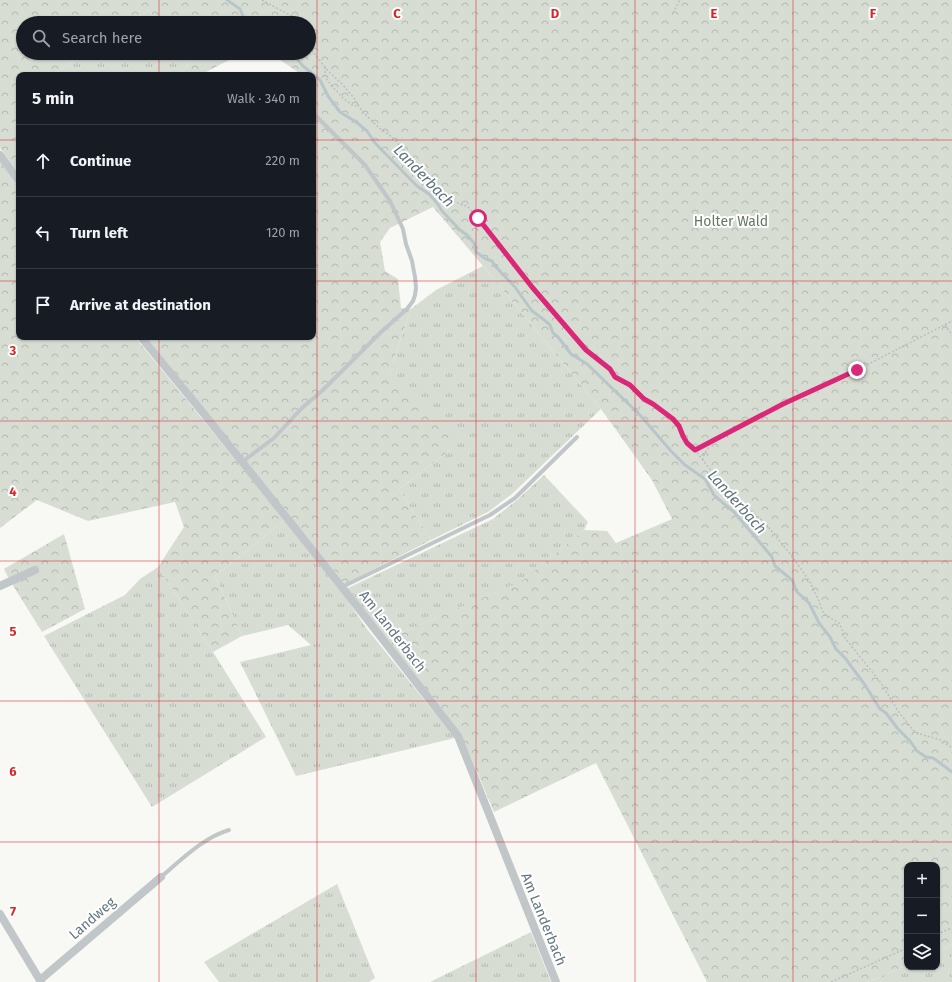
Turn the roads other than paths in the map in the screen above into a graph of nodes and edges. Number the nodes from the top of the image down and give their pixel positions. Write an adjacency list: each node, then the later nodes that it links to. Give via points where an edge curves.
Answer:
1 (316, 116): 6 (lane, via 365,164 390,201 403,229 412,261 415,295 406,309 274,438)
2 (0, 155): 3 (street)
3 (16, 177)
4 (143, 340): 6 (street, Am Landerbach)
5 (577, 437): 9 (lane, via 515,498 490,515)
6 (242, 462): 9 (street, Am Landerbach)
7 (35, 570): 8 (street)
8 (0, 586)
9 (342, 587): 14 (street, Am Landerbach, via 458,736)
10 (229, 830): 11 (lane, via 203,844)
11 (161, 876): 13 (street, Landweg)
12 (0, 914): 13 (street, Landweg)
13 (40, 981)
14 (556, 982)

